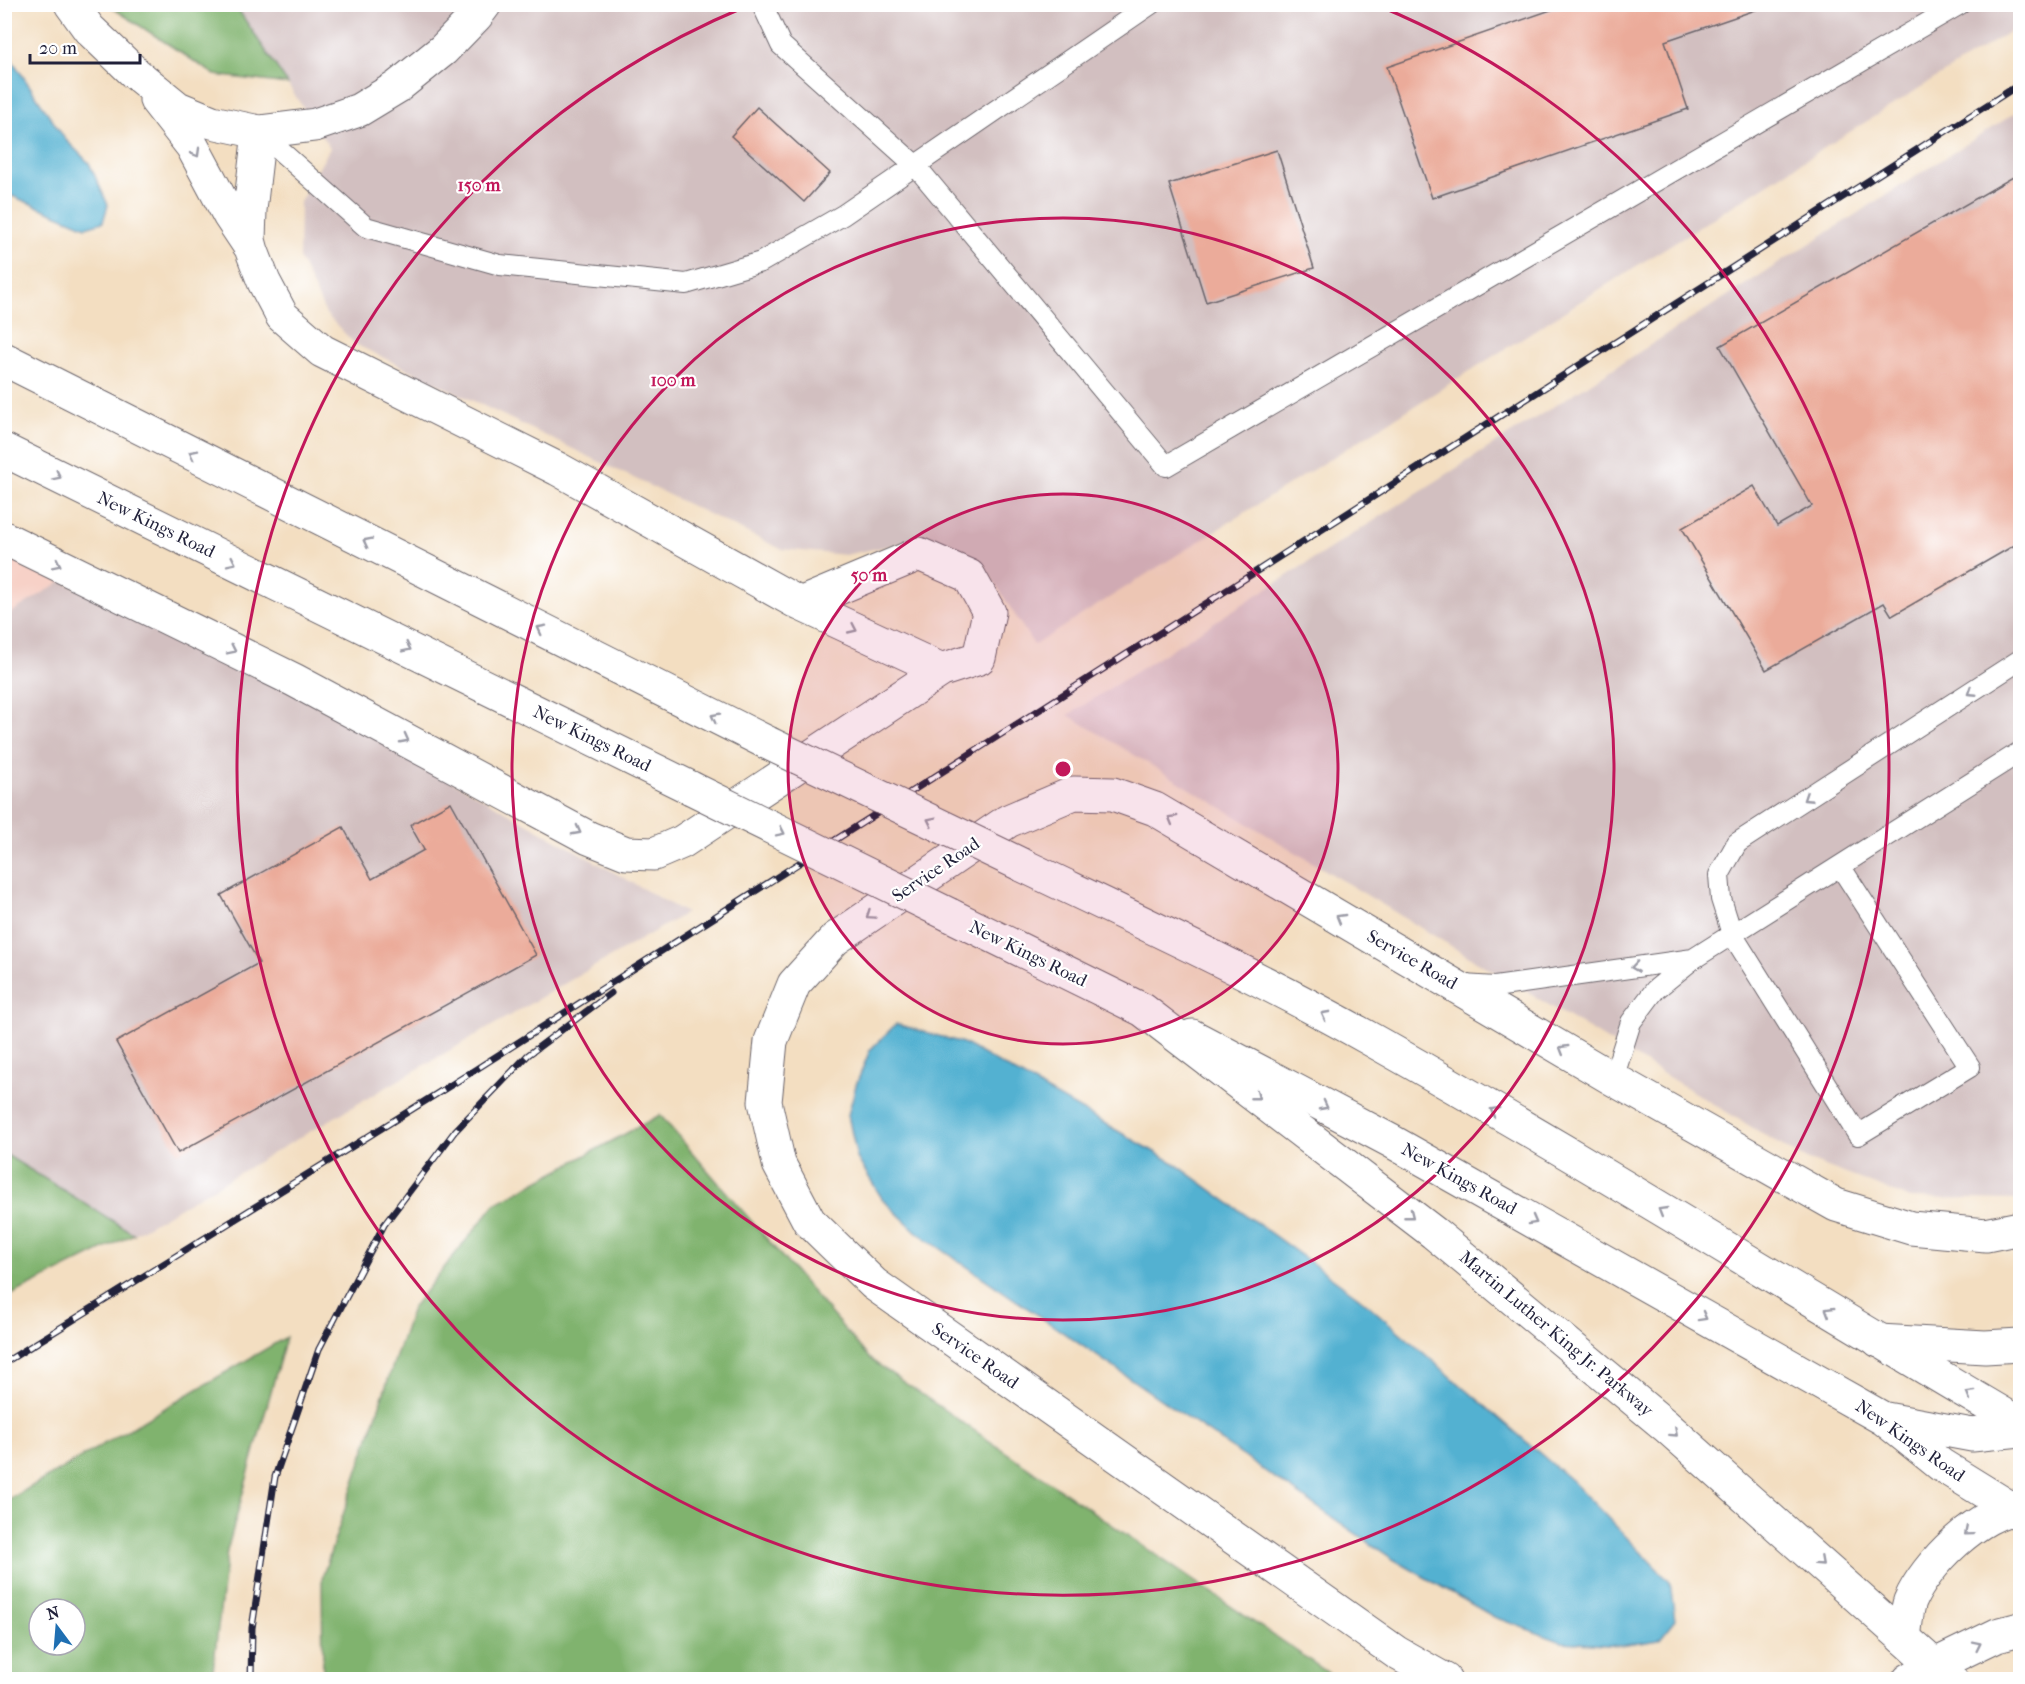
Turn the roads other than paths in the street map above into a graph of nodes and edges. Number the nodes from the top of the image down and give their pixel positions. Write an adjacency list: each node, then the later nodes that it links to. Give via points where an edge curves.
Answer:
1 (71, 4): 6 (main road, via 89,29)
2 (484, 4): 7 (main road, via 443,50 397,87 359,110 315,125)
3 (762, 4): 8 (lane, via 780,45)
4 (1151, 4): 8 (lane)
5 (1960, 4): 8 (lane, via 1166,466)
6 (135, 73): 7 (main road, via 178,108 212,122); 9 (main road, one-way to 9, via 192,146)
7 (259, 132): 8 (lane, via 366,228 500,265 686,284 761,262 843,215); 9 (main road, via 250,210)
8 (915, 165)
9 (252, 251): 13 (main road, via 282,316 322,351 558,469)
10 (4, 359): 24 (main road, one-way to 10, bridge, via 1370,1039 1193,947 768,743)
11 (4, 450): 21 (main road, New Kings Road, one-way to 21, bridge)
12 (4, 538): 15 (main road, one-way to 15, via 294,680 589,838 626,853 654,854 682,842)
13 (800, 604): 15 (main road, one-way to 15); 15 (main road, via 919,554 969,576 989,612 979,658)
14 (2020, 660): 18 (lane, one-way to 18, via 1737,843 1719,875 1721,899)
15 (942, 670)
16 (2020, 753): 17 (lane)
17 (1840, 866): 18 (lane); 18 (lane, via 1970,1067 1858,1135)
18 (1732, 934): 19 (lane)
19 (1693, 959): 20 (lane, one-way to 20, via 1495,987); 22 (lane, via 1655,990 1631,1022)
20 (1451, 983): 22 (main road, Service Road, one-way to 20); 33 (main road, Service Road, one-way to 33, via 1155,809 1113,794 1074,793 1008,821 835,939 794,984 771,1041 765,1102 779,1164 809,1221 874,1284 1397,1653)
21 (1143, 1010): 26 (main road, New Kings Road, one-way to 26, via 1401,1147); 31 (main road, Martin Luther King Jr. Parkway, one-way to 31, via 1434,1233 1666,1425)
22 (1613, 1079): 23 (main road, Service Road, via 1836,1205 1911,1228 1986,1234)
23 (2020, 1228)
24 (1880, 1341): 25 (main road); 27 (main road, one-way to 24)
25 (2020, 1345)
26 (1884, 1419): 28 (main road, via 1972,1436); 29 (main road, New Kings Road, via 1941,1466)
27 (2020, 1424)
28 (2020, 1430)
29 (2017, 1510): 31 (main road, one-way to 31, via 1973,1527 1929,1568 1910,1602)
30 (2020, 1629): 32 (main road, one-way to 30, via 1997,1635)
31 (1904, 1638): 32 (main road, Martin Luther King Jr. Parkway)
32 (1932, 1675)
33 (1445, 1680)

